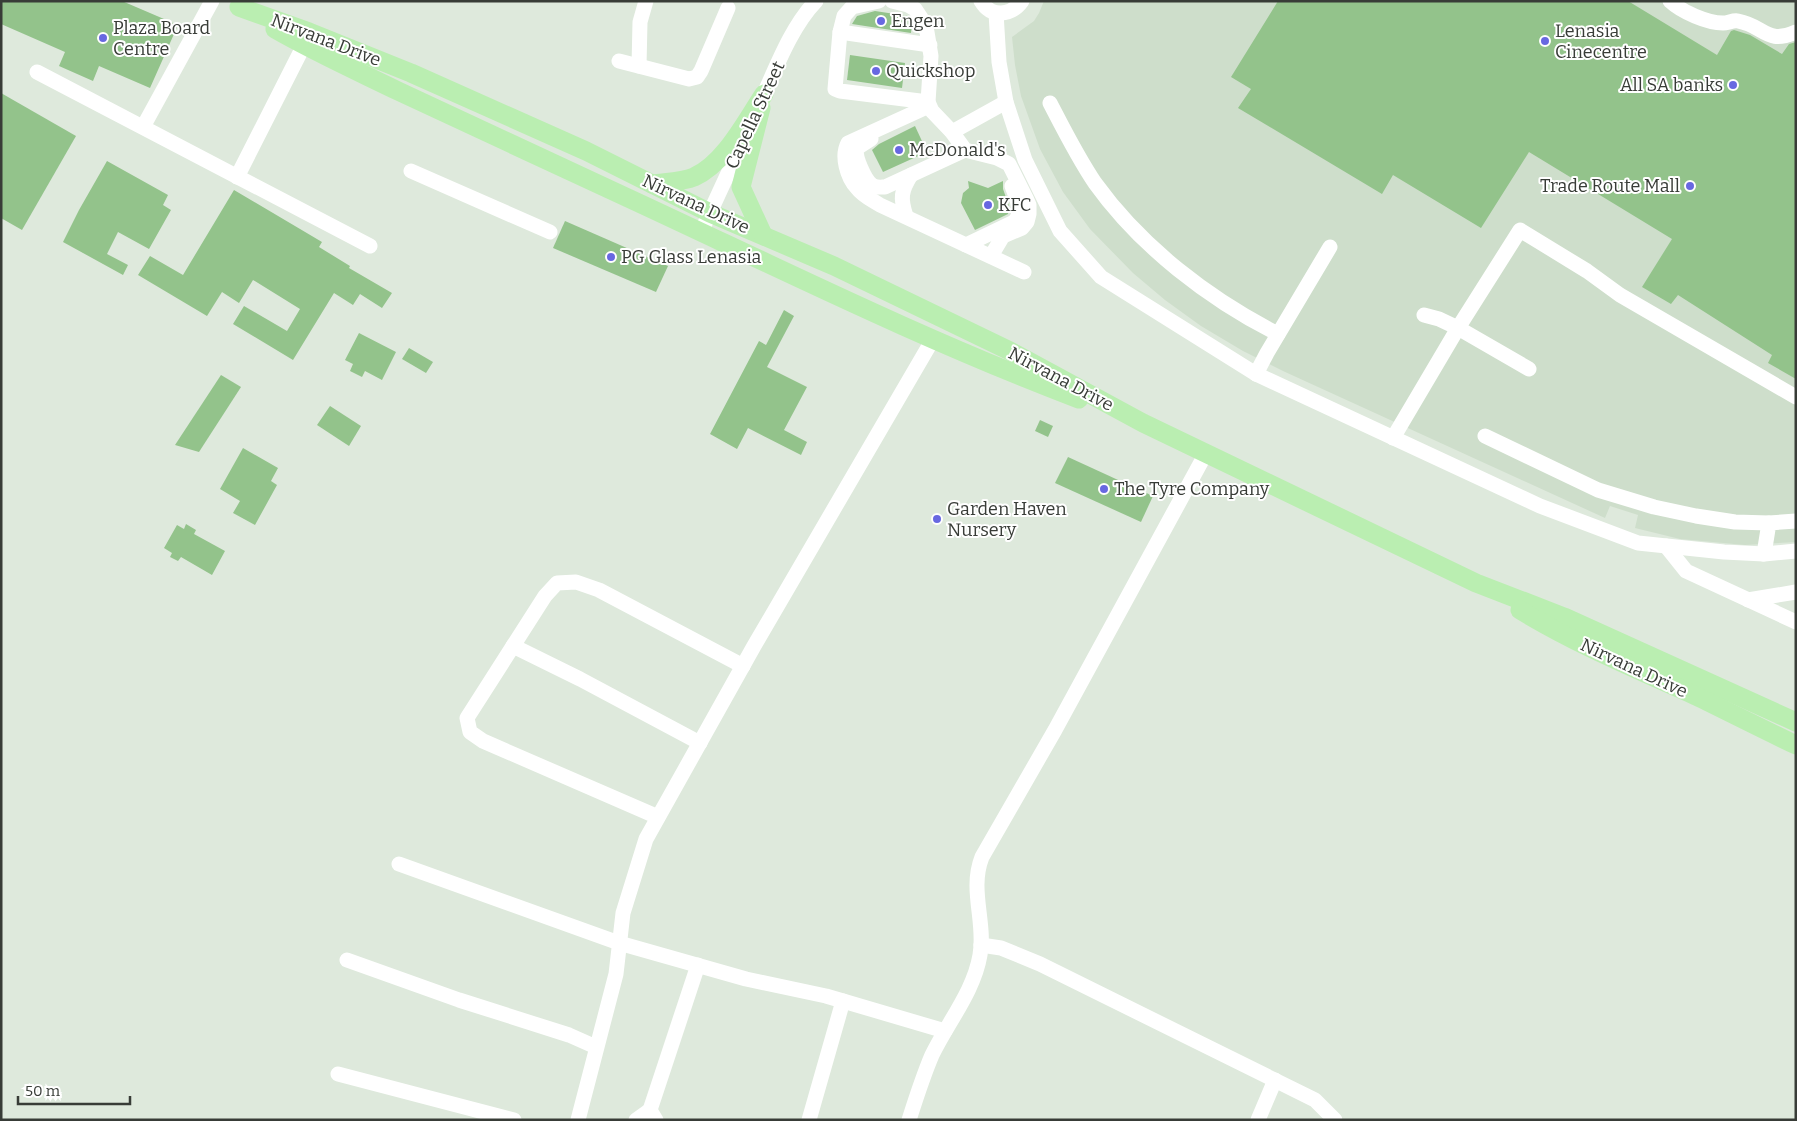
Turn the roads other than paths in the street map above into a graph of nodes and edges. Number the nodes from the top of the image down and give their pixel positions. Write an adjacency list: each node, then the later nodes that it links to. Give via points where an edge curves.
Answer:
1 (212, 1): 23 (street)
2 (646, 1): 17 (street, via 640,22)
3 (816, 1): 19 (street, Capella Street, via 796,28)
4 (879, 1): 12 (street, via 848,10)
5 (892, 1): 15 (street, via 916,9)
6 (981, 1): 11 (street)
7 (1022, 1): 11 (street, via 1012,11)
8 (1670, 1): 13 (street, via 1706,20 1737,21 1775,37)
9 (233, 4): 14 (main road, Nirvana Drive); 30 (main road, Nirvana Drive, via 411,73)
10 (728, 8): 17 (street, via 697,77 689,79)
11 (996, 13): 20 (street)
12 (840, 32): 15 (street); 22 (street, via 836,90)
13 (1796, 32)
14 (304, 45): 29 (street); 34 (main road, Nirvana Drive)
15 (930, 45): 22 (street)
16 (619, 61): 17 (street)
17 (639, 66)
18 (37, 72): 23 (street)
19 (764, 94): 30 (main road, via 713,166 693,177); 31 (street, Capella Street); 35 (main road, via 741,187)
20 (1006, 102): 24 (street); 46 (street, via 1026,160 1060,230 1101,277)
21 (1050, 103): 43 (street, via 1096,183 1122,216 1152,246 1225,304)
22 (929, 107): 24 (street); 28 (street, via 856,150 872,185 884,187); 32 (street, via 855,138 848,142 844,152 847,169 856,188 866,197)
23 (143, 128): 29 (street)
24 (952, 132): 25 (street)
25 (966, 150): 26 (street); 28 (street)
26 (997, 158): 36 (street, via 1016,195 1018,218); 39 (street, via 1009,164 1026,198 1029,214 1022,228 1004,236)
27 (411, 171): 33 (street)
28 (910, 175): 32 (street, via 902,196)
29 (237, 177): 37 (street)
30 (652, 184): 31 (main road, Nirvana Drive)
31 (710, 213): 34 (street, Capella Street); 35 (main road, Nirvana Drive)
32 (906, 216): 36 (street)
33 (550, 232)
34 (701, 232): 44 (main road, Nirvana Drive)
35 (763, 235): 48 (main road, Nirvana Drive, via 1010,351)
36 (966, 245): 39 (street)
37 (370, 246)
38 (1330, 247): 43 (street)
39 (991, 256): 40 (street)
40 (1024, 272)
41 (1424, 315): 42 (street)
42 (1458, 328): 45 (street); 47 (street, via 1520,230 1620,295); 50 (street)
43 (1278, 334): 46 (street)
44 (933, 338): 48 (main road, Nirvana Drive, via 1034,382); 62 (street)
45 (1529, 369)
46 (1256, 374): 50 (street)
47 (1796, 398)
48 (1143, 423): 51 (main road, Nirvana Drive)
49 (1485, 436): 53 (street, via 1598,490 1696,516)
50 (1393, 438): 54 (street, via 1540,506 1638,543)
51 (1206, 453): 57 (main road, Nirvana Drive); 69 (street, via 1055,730 982,856 977,874)
52 (1796, 521): 53 (street)
53 (1768, 523): 56 (street)
54 (1666, 546): 56 (street); 59 (street, via 1686,571)
55 (1796, 551): 56 (street)
56 (1764, 554)
57 (1476, 583): 63 (main road, Nirvana Drive, via 1564,618); 65 (main road, Nirvana Drive, via 1553,630)
58 (1796, 592): 59 (street)
59 (1748, 600): 60 (street)
60 (1796, 622)
61 (513, 646): 62 (street, via 557,583 576,582 600,590); 64 (street); 66 (street, via 467,718 470,732 483,741)
62 (743, 666): 64 (street)
63 (1796, 722)
64 (700, 743): 66 (street)
65 (1796, 745)
66 (658, 818): 68 (street, via 646,839 623,913)
67 (399, 864): 68 (street)
68 (619, 943): 71 (street); 74 (street, via 616,974)
69 (981, 945): 73 (street, via 976,972); 76 (street, via 1001,948 1040,964)
70 (347, 960): 74 (street)
71 (698, 965): 72 (street); 77 (street)
72 (843, 1001): 73 (street); 81 (street)
73 (945, 1031): 82 (street, via 932,1056)
74 (596, 1047): 79 (street)
75 (338, 1074): 78 (street)
76 (1275, 1080): 83 (street); 84 (street, via 1315,1100)
77 (653, 1115): 80 (street)
78 (514, 1120)
79 (578, 1120)
80 (636, 1120)
81 (809, 1120)
82 (909, 1120)
83 (1258, 1120)
84 (1335, 1120)

